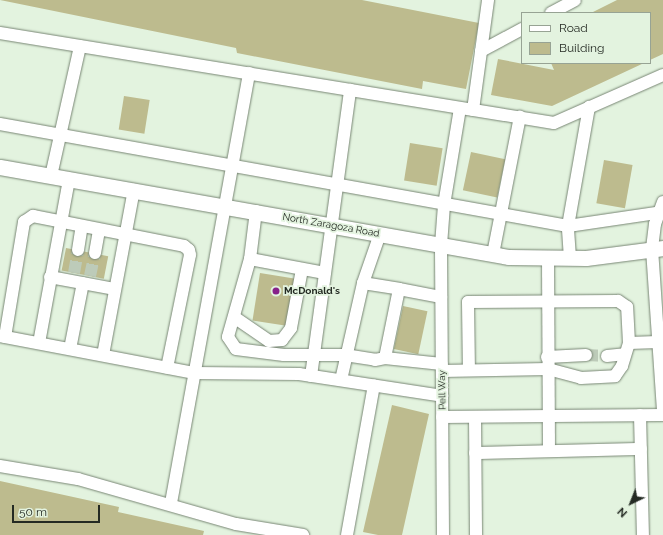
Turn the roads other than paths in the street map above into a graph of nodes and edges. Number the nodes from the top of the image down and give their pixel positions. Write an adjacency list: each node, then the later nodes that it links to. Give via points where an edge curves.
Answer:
1 (488, 0): 7 (street)
2 (575, 0): 3 (street)
3 (553, 12)
4 (521, 30): 7 (street)
5 (0, 33): 6 (street)
6 (80, 46): 8 (street); 16 (street)
7 (481, 51): 13 (street)
8 (249, 73): 10 (street); 18 (street)
9 (663, 76): 11 (street)
10 (350, 90): 12 (street); 21 (street)
11 (589, 107): 14 (street, via 554,123); 31 (street)
12 (460, 108): 13 (street); 23 (street, Pell Way)
13 (473, 110): 14 (street)
14 (520, 117): 27 (street)
15 (0, 124): 16 (street)
16 (60, 135): 18 (street); 19 (street)
17 (0, 167): 19 (main road, North Zaragoza Road)
18 (232, 168): 21 (street); 24 (street)
19 (51, 176): 20 (main road, North Zaragoza Road)
20 (69, 179): 22 (main road, North Zaragoza Road); 28 (street)
21 (337, 186): 23 (street); 30 (street)
22 (134, 190): 24 (main road, North Zaragoza Road); 34 (street)
23 (444, 205): 27 (street); 35 (street, Pell Way)
24 (225, 206): 26 (main road, North Zaragoza Road); 72 (street)
25 (662, 209): 31 (street); 36 (street)
26 (256, 211): 30 (main road, North Zaragoza Road); 41 (street)
27 (501, 214): 31 (street); 39 (street)
28 (62, 222): 29 (street); 45 (street); 54 (street, via 33,216 24,222)
29 (82, 226): 32 (street); 37 (street)
30 (332, 226): 33 (main road, North Zaragoza Road); 44 (street)
31 (568, 226): 40 (street)
32 (99, 230): 34 (street); 38 (street)
33 (380, 234): 35 (main road, North Zaragoza Road); 47 (street)
34 (125, 235): 48 (street); 70 (street, via 184,246 190,255)
35 (441, 245): 39 (main road, North Zaragoza Road); 50 (street, Pell Way)
36 (657, 248): 40 (main road, North Zaragoza Road); 51 (street)
37 (78, 250)
38 (95, 253)
39 (493, 254): 42 (main road, North Zaragoza Road)
40 (570, 258): 42 (main road, North Zaragoza Road)
41 (250, 259): 43 (street); 53 (street)
42 (548, 259): 52 (street)
43 (302, 269): 44 (street); 55 (street)
44 (325, 273): 65 (street)
45 (50, 277): 46 (street); 57 (street)
46 (81, 280): 48 (street); 58 (street)
47 (363, 283): 49 (street); 62 (street)
48 (114, 289): 60 (street)
49 (399, 289): 50 (street); 66 (street)
50 (441, 297): 69 (street, Pell Way)
51 (659, 297): 56 (street)
52 (547, 301): 59 (street, via 618,301 627,307); 67 (street); 71 (street, via 468,302)
53 (234, 317): 55 (street, via 269,341 276,342); 61 (street, via 228,337 236,348)
54 (3, 336): 57 (street)
55 (287, 336): 61 (street, via 289,343)
56 (658, 342): 59 (street); 68 (street)
57 (39, 343): 58 (street)
58 (70, 349): 60 (street)
59 (627, 349): 64 (street); 67 (street, via 615,376 581,378)
60 (103, 355): 70 (street)
61 (284, 355): 65 (street)
62 (345, 355): 65 (street); 66 (street, via 375,360); 74 (street)
63 (586, 355): 67 (street)
64 (607, 356)
65 (314, 357): 73 (street)
66 (385, 358): 69 (street)
67 (547, 363): 71 (street); 80 (street)
68 (662, 366): 77 (street)
69 (442, 367): 71 (street); 76 (street, Pell Way)
70 (167, 368): 72 (street)
71 (469, 370)
72 (194, 373): 73 (street); 87 (street)
73 (311, 376): 74 (street)
74 (341, 380): 75 (street)
75 (374, 385): 76 (street); 89 (street)
76 (442, 396): 81 (street, Pell Way)
77 (663, 409)
78 (640, 415): 79 (street); 80 (street); 83 (street)
79 (663, 415)
80 (549, 416): 82 (street); 84 (street)
81 (442, 417): 82 (street); 90 (street, Pell Way)
82 (475, 417): 85 (street)
83 (641, 449): 84 (street); 92 (street)
84 (549, 451): 85 (street)
85 (475, 453): 91 (street)
86 (0, 466): 87 (street, via 50,473)
87 (170, 503): 88 (street, via 236,524)
88 (303, 535)
89 (347, 535)
90 (444, 535)
91 (476, 535)
92 (643, 535)

